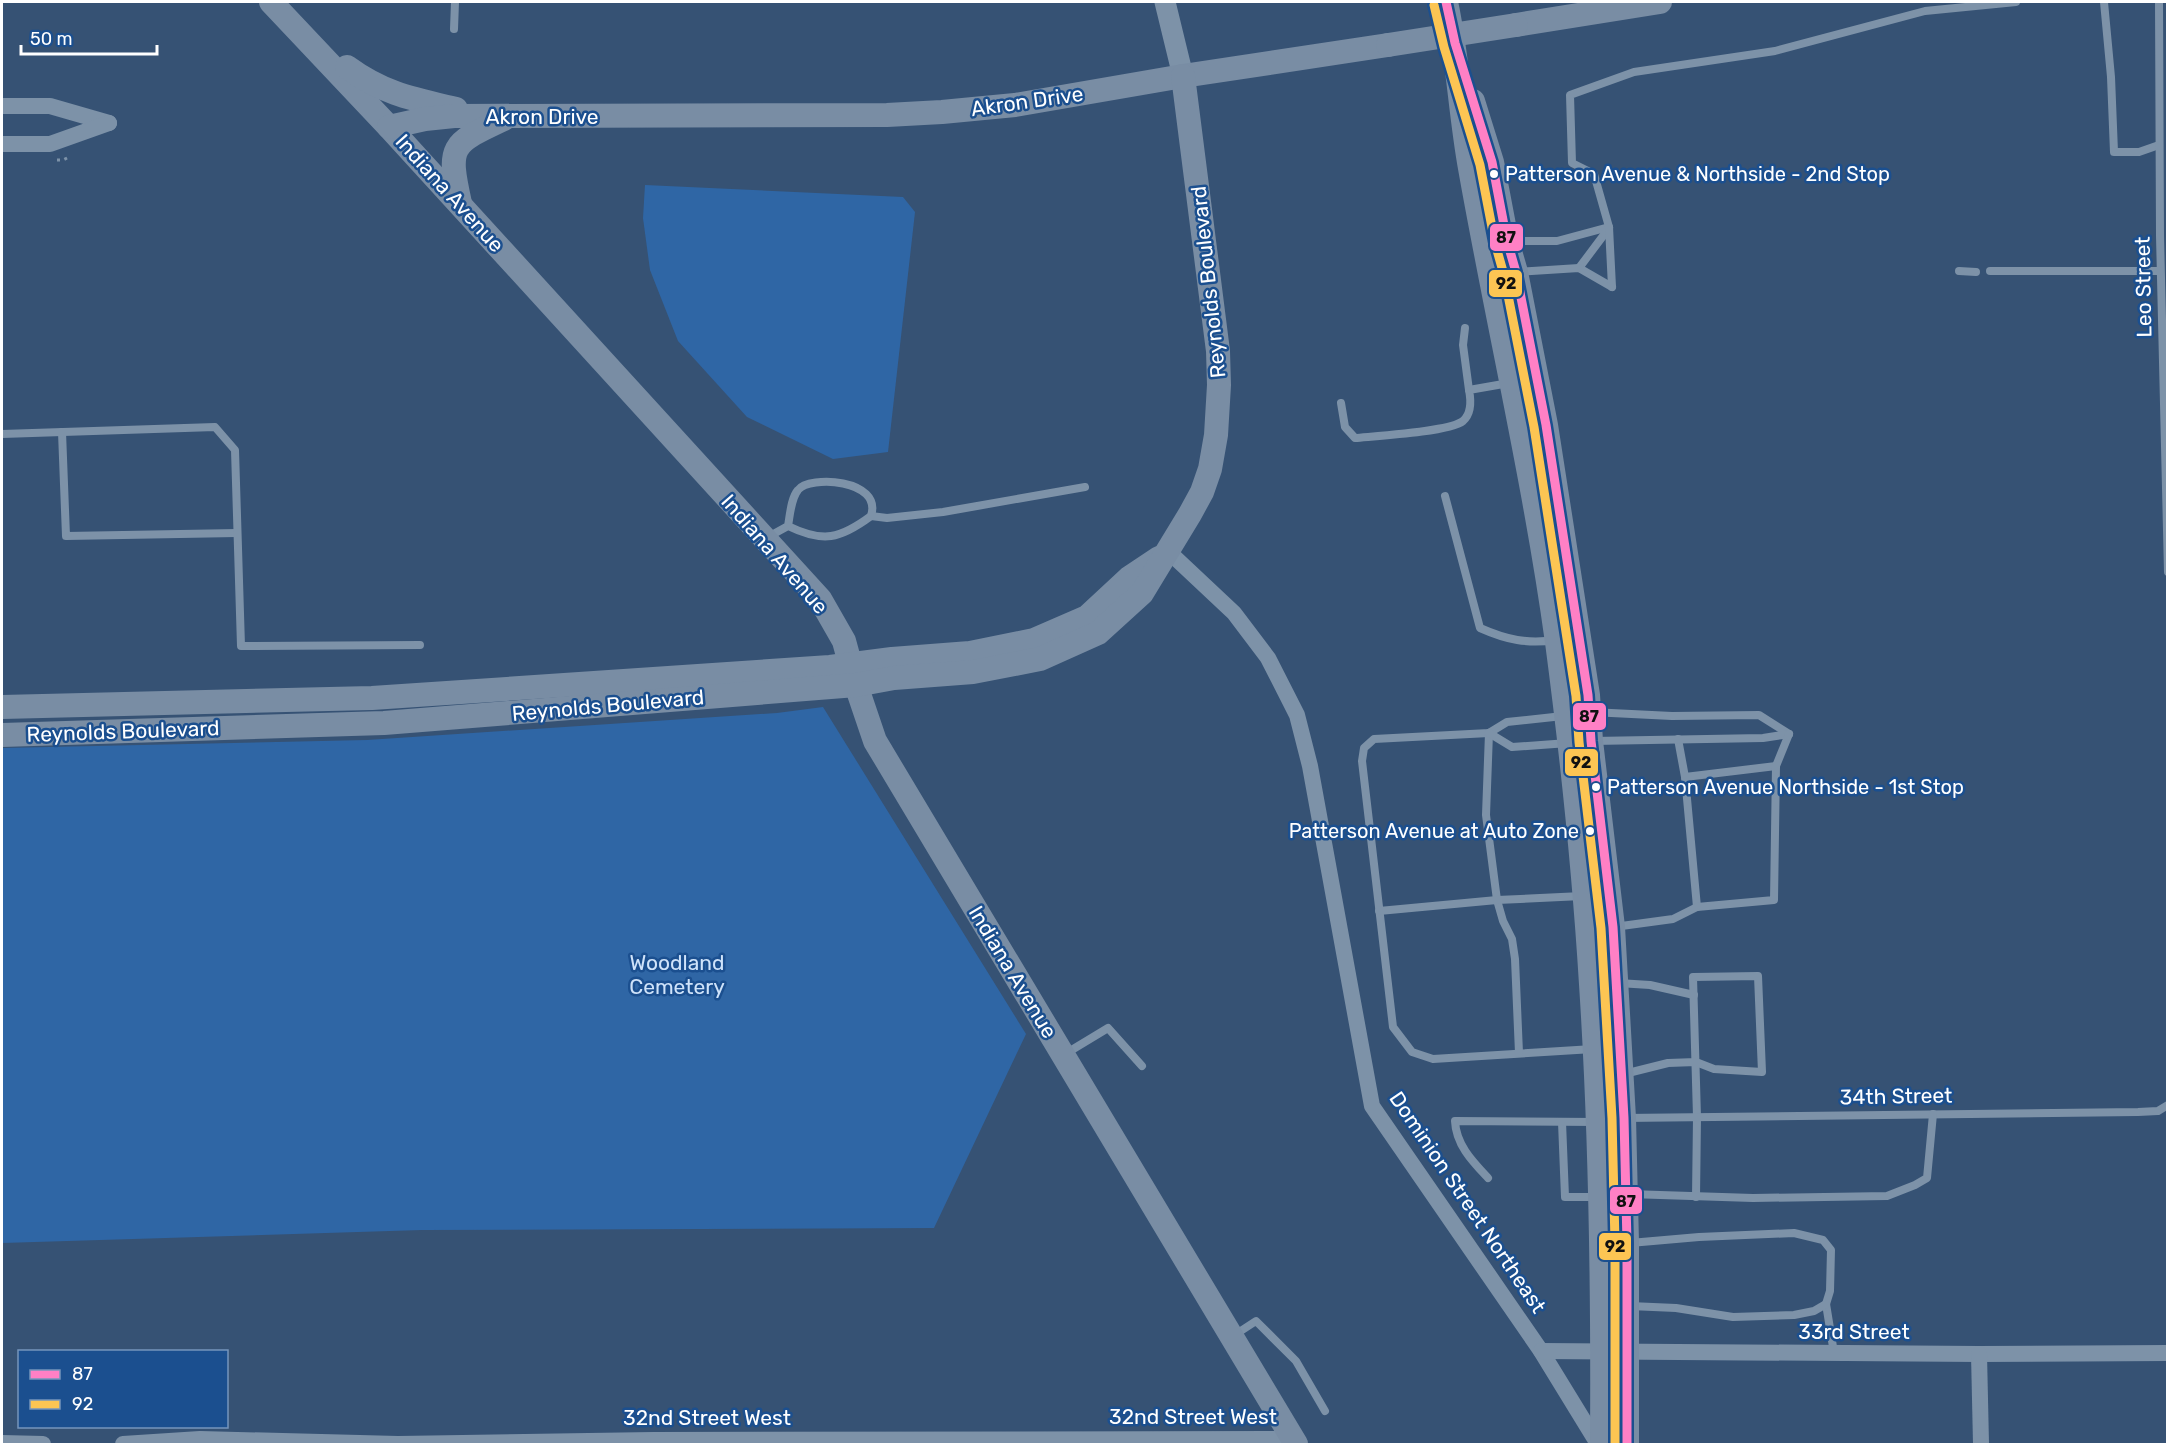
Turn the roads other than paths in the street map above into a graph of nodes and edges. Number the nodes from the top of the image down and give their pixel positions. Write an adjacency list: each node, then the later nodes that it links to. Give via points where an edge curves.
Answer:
1 (271, 2): 10 (main road, Indiana Avenue)
2 (455, 2): 9 (lane)
3 (1165, 2): 12 (street)
4 (1446, 2): 11 (main road)
5 (1660, 2): 12 (main road, Akron Drive, bridge)
6 (2016, 2): 20 (lane, via 1925,11 1775,51 1634,72 1570,94 1572,163 1594,174)
7 (2104, 2): 18 (lane, via 2114,152 2139,152)
8 (2159, 2): 18 (lane, Leo Street)
9 (454, 29)
10 (304, 37): 15 (main road, via 379,88); 16 (main road, Indiana Avenue)
11 (1455, 43): 21 (main road, via 1492,162); 22 (main road, via 1469,165)
12 (1183, 76): 14 (main road, Akron Drive, via 1015,105 942,112); 41 (main road, Reynolds Boulevard, via 1219,385 1210,469 1202,492)
13 (2, 106): 17 (street, via 50,106 109,123 50,144)
14 (509, 116): 15 (main road, Akron Drive); 19 (main road, via 460,144 453,167)
15 (485, 117): 16 (main road, Akron Drive, via 425,119)
16 (389, 127): 19 (main road, Indiana Avenue)
17 (2, 144)
18 (2159, 144): 26 (lane, Leo Street)
19 (461, 205): 40 (main road, Indiana Avenue)
20 (1610, 227): 21 (lane, via 1557,241); 23 (lane); 23 (lane, via 1612,287)
21 (1508, 241): 22 (lane); 27 (main road)
22 (1488, 256): 27 (lane); 30 (main road)
23 (1579, 268): 27 (lane)
24 (1959, 271): 28 (lane)
25 (1990, 271): 26 (lane)
26 (2160, 271): 42 (lane, Leo Street)
27 (1516, 272): 43 (main road, via 1546,425)
28 (1976, 272)
29 (1465, 328): 31 (lane, via 1463,345)
30 (1513, 383): 31 (lane); 43 (main road, via 1537,511)
31 (1469, 390): 32 (lane, via 1470,412 1448,427 1355,438 1345,428)
32 (1341, 403)
33 (62, 432): 34 (lane); 39 (lane, via 215,427 235,450); 39 (lane, via 66,536)
34 (2, 434)
35 (1086, 487): 37 (lane, via 943,512)
36 (1445, 496): 43 (lane, via 1480,628 1501,637 1534,643)
37 (871, 516): 38 (lane, via 828,537); 38 (lane, via 873,501 866,492 836,483 810,483 795,494)
38 (788, 526): 40 (lane)
39 (237, 532): 44 (lane, via 241,646)
40 (765, 539): 45 (main road, Indiana Avenue, via 820,599 844,641)
41 (1168, 551): 45 (main road, Reynolds Boulevard, via 1142,593 1098,633 1040,659 973,672 894,678); 84 (street, Dominion Street Northeast, via 1234,613 1268,658 1297,715 1310,765 1372,1106)
42 (2168, 572)
43 (1568, 639): 47 (main road)
44 (420, 645)
45 (854, 675): 46 (main road, Reynolds Boulevard, via 372,698); 50 (main road, Reynolds Boulevard, via 384,723); 66 (main road, Indiana Avenue, via 876,741)
46 (2, 707)
47 (1577, 714): 48 (lane, via 1508,722); 49 (lane, via 1759,715); 52 (main road)
48 (1489, 733): 52 (lane, via 1512,747); 57 (lane, via 1486,814); 59 (lane, via 1374,739 1364,748 1362,761)
49 (1789, 734): 51 (lane); 53 (lane)
50 (2, 735)
51 (1678, 739): 52 (lane); 54 (lane)
52 (1580, 742): 55 (main road); 56 (main road)
53 (1776, 766): 54 (lane); 58 (lane, via 1774,900)
54 (1685, 777): 58 (lane)
55 (1609, 895): 56 (lane); 60 (main road)
56 (1585, 896): 57 (lane); 63 (main road)
57 (1497, 900): 59 (lane); 65 (lane, via 1515,959)
58 (1697, 908): 60 (lane, via 1673,919)
59 (1379, 911): 65 (lane, via 1393,1027 1412,1052 1433,1059)
60 (1613, 927): 61 (main road)
61 (1615, 983): 62 (lane, via 1650,985); 64 (main road)
62 (1694, 995): 67 (lane); 67 (lane, via 1694,977 1758,976 1762,1072 1714,1069)
63 (1595, 1048): 64 (lane); 65 (lane); 75 (main road)
64 (1620, 1049): 69 (main road)
65 (1519, 1053)
66 (1062, 1055): 68 (lane, via 1108,1028); 83 (main road, Indiana Avenue)
67 (1696, 1062): 69 (lane, via 1668,1063); 72 (lane)
68 (1142, 1066)
69 (1620, 1074): 73 (main road)
70 (2168, 1106): 71 (lane, 34th Street, via 2148,1112)
71 (1933, 1114): 72 (lane, 34th Street); 79 (lane, via 1927,1178 1887,1196)
72 (1697, 1117): 73 (lane, 34th Street); 79 (lane)
73 (1624, 1119): 75 (lane, 34th Street); 77 (main road)
74 (1562, 1122): 75 (lane, 34th Street); 76 (lane, 34th Street, via 1455,1121 1455,1132 1470,1159); 78 (lane, via 1565,1197)
75 (1598, 1122): 78 (main road)
76 (1488, 1178)
77 (1626, 1194): 79 (lane); 80 (main road)
78 (1600, 1197): 85 (main road)
79 (1696, 1197)
80 (1627, 1243): 81 (lane, via 1794,1233 1823,1240 1831,1250); 82 (main road)
81 (1826, 1304): 82 (lane, via 1794,1315 1732,1317); 86 (lane)
82 (1627, 1305): 85 (main road)
83 (1230, 1337): 89 (lane, via 1256,1321 1296,1361); 94 (main road, Indiana Avenue)
84 (1540, 1351): 85 (street, 33rd Street); 98 (street, Dominion Street Northeast)
85 (1614, 1351): 86 (street, 33rd Street); 98 (main road); 99 (main road)
86 (1834, 1353): 88 (street, 33rd Street)
87 (2168, 1353): 88 (street, 33rd Street)
88 (1979, 1354): 100 (street)
89 (1325, 1411)
90 (200, 1442): 96 (street, 32nd Street West); 97 (street, 32nd Street West)
91 (572, 1442): 92 (street, 32nd Street West); 97 (street, 32nd Street West)
92 (730, 1442): 94 (street, 32nd Street West)
93 (2, 1443): 95 (street)
94 (1293, 1443)
95 (43, 1444)
96 (123, 1444)
97 (398, 1444)
98 (1600, 1444)
99 (1627, 1444)
100 (1981, 1444)

